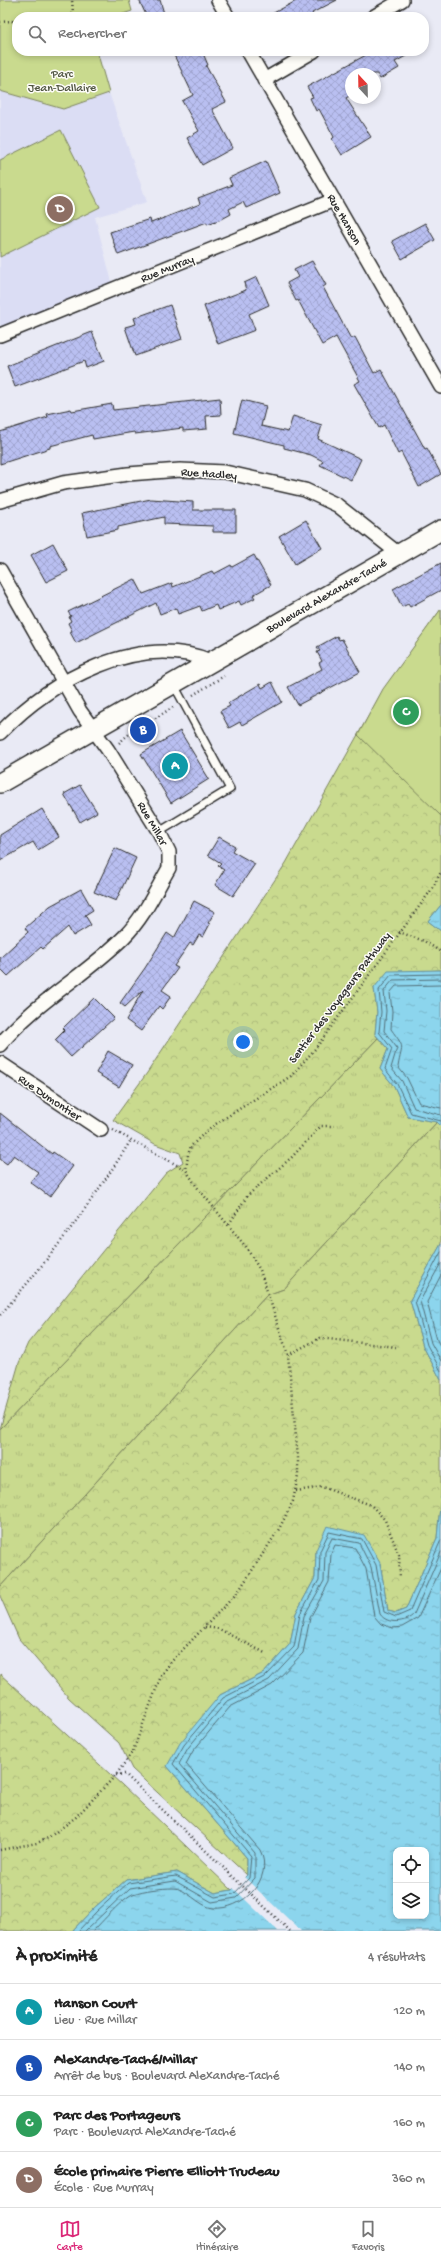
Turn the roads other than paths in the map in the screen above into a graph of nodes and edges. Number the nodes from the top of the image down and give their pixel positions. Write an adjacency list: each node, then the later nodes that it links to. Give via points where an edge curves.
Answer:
1 (218, 0): 3 (street)
2 (402, 0): 4 (street)
3 (225, 12)
4 (382, 12)
5 (251, 56): 7 (street, Rue Hanson)
6 (305, 56): 7 (street)
7 (264, 80): 8 (street, Rue Hanson)
8 (334, 200): 9 (street, Rue Murray); 10 (street, Rue Hanson)
9 (0, 335)
10 (441, 387)
11 (0, 501): 13 (street, Rue Hadley, via 63,483 128,474 180,470 225,472 305,490 337,505)
12 (441, 530): 13 (main road, Boulevard Alexandre-Taché)
13 (399, 554): 15 (main road, Boulevard Alexandre-Taché)
14 (0, 570): 16 (street, Rue Millar)
15 (211, 661): 16 (street, via 193,654 174,652 136,654 117,659); 17 (main road, Boulevard Alexandre-Taché)
16 (63, 683): 18 (street, Rue Millar); 19 (street)
17 (173, 684): 18 (main road, Boulevard Alexandre-Taché); 21 (lane, via 230,789)
18 (94, 730): 20 (main road, Boulevard Alexandre-Taché); 21 (street, Rue Millar)
19 (0, 733)
20 (0, 783)
21 (159, 832): 22 (street, Rue Millar, via 169,852 168,868 142,915 124,937 43,1003)
22 (0, 1045)
23 (0, 1063): 24 (street, Rue Dumontier)
24 (101, 1130)

